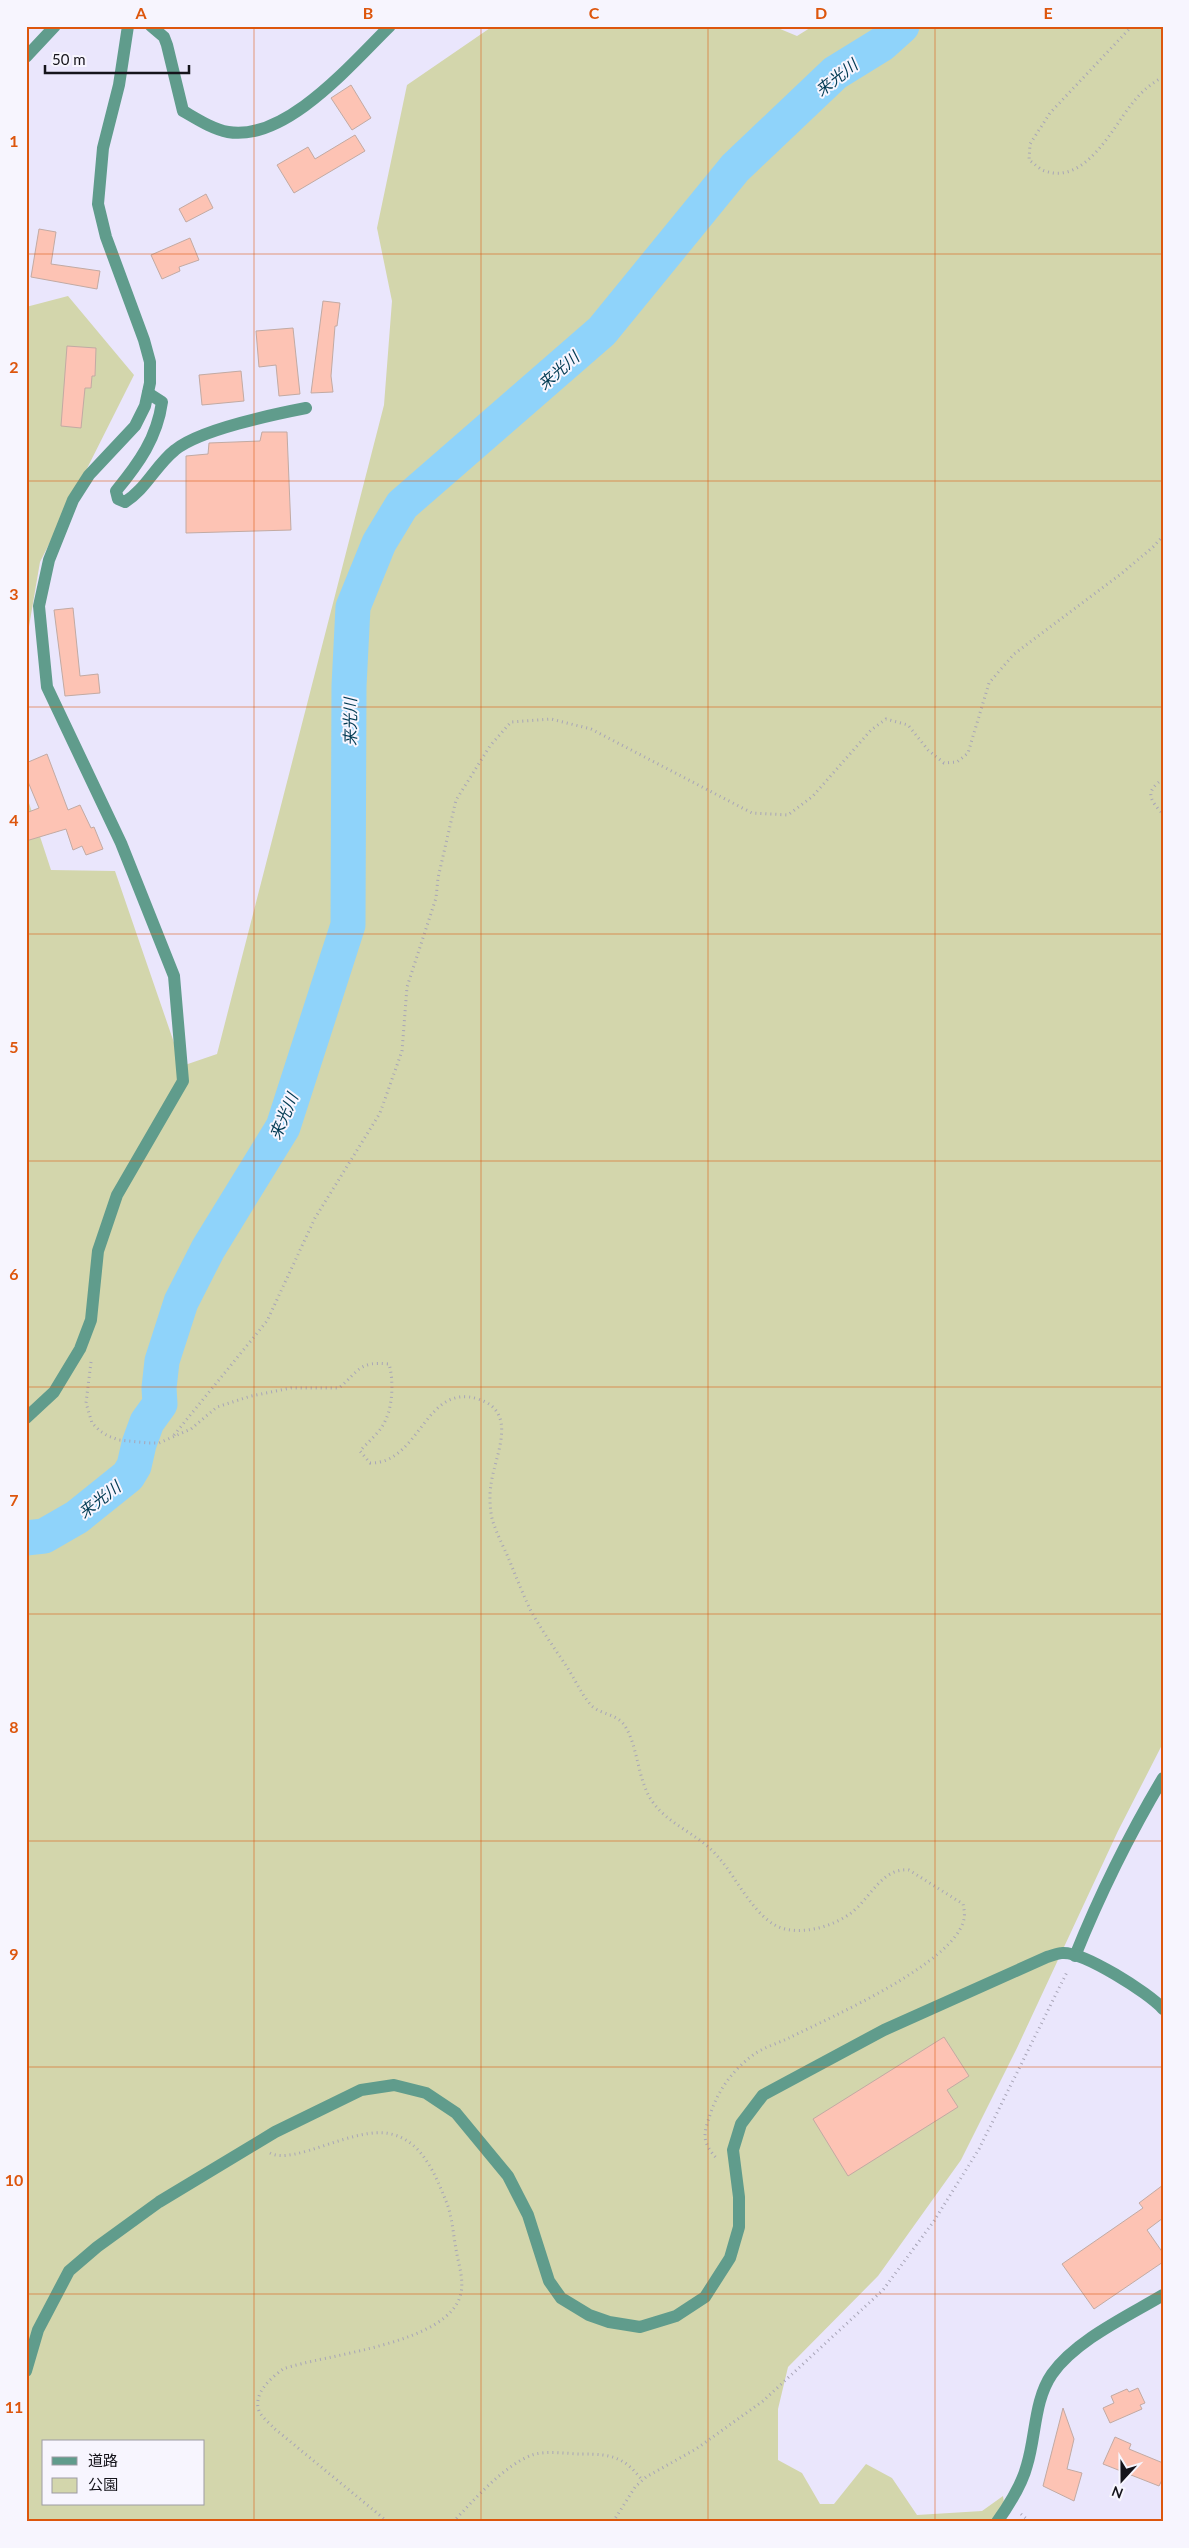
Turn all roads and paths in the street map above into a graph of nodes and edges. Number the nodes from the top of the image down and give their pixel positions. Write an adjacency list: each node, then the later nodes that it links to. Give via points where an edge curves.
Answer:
1 (55, 26): 6 (street)
2 (128, 26): 8 (street, via 119,85 103,148 98,204 106,237 150,362)
3 (151, 26): 4 (street, via 164,37 183,111 229,132 262,130 280,123 315,98)
4 (390, 26)
5 (1132, 26): 7 (path, via 1050,113 1030,144 1029,160 1045,172 1063,172 1087,162 1104,145 1132,104 1150,84)
6 (26, 57)
7 (1163, 77)
8 (148, 393): 9 (street, via 162,402 160,418 154,438 116,491 118,499 125,502 137,494 149,476 175,450 189,441 273,414); 14 (street, via 135,426 89,475 73,500 49,560 39,606 47,687 121,843 174,976 183,1081 117,1195 98,1251 91,1320 80,1349 54,1392)
9 (306, 408)
10 (1163, 536): 15 (path, via 1121,574 1014,654 989,683 968,753 957,762 944,762 928,750 908,725 886,719 871,730 813,796 788,815 752,813 591,729 550,719 511,722 490,746 456,800 436,898 407,987 402,1052 380,1113 315,1218 267,1321)
11 (1163, 779): 12 (path, via 1150,793 1152,802)
12 (1163, 814)
13 (92, 1356): 15 (path, via 86,1403 92,1423 100,1431 108,1436 148,1443 159,1443)
14 (26, 1418)
15 (174, 1435): 20 (path, via 191,1429 217,1407 252,1396 291,1388 338,1388 371,1362 389,1364 393,1376 384,1425 360,1451 370,1464 380,1464 402,1453 446,1400 467,1397 493,1407 502,1423 500,1453 490,1485 492,1521 545,1635 592,1706 621,1721 625,1727 635,1745 650,1798 665,1817 701,1839 723,1862 750,1901 783,1929 805,1931 835,1923 853,1912 884,1878 899,1869 909,1870 963,1904 965,1918 959,1932 937,1955 866,2000 754,2055 726,2080 703,2134 707,2148)
16 (1163, 1778): 17 (street, via 1138,1819 1092,1913)
17 (1075, 1956): 18 (street, via 1115,1974); 20 (street, via 1063,1953 1047,1957 884,2030 762,2095 741,2124 733,2150); 23 (path, via 978,2148 934,2221 883,2290 763,2402 696,2450)
18 (1163, 2009)
19 (258, 2142): 20 (street, via 361,2090 394,2085 426,2093 456,2113 508,2176 528,2215 549,2281 561,2298 589,2315 640,2327 676,2316 705,2297 730,2258 739,2227); 22 (street, via 160,2202 69,2271 38,2330); 24 (path, via 275,2156 295,2154 347,2137 389,2133 412,2143 424,2156 447,2202 462,2281 460,2296 453,2308 440,2321 413,2336 283,2370 269,2380 258,2400 260,2412 275,2429)
20 (736, 2174)
21 (1163, 2295): 27 (street, via 1074,2351 1051,2375 1040,2404 1027,2466)
22 (26, 2371)
23 (642, 2480): 25 (path, via 633,2468 609,2455 533,2455 503,2474); 26 (path)
24 (388, 2522)
25 (453, 2522)
26 (613, 2522)
27 (997, 2522)

